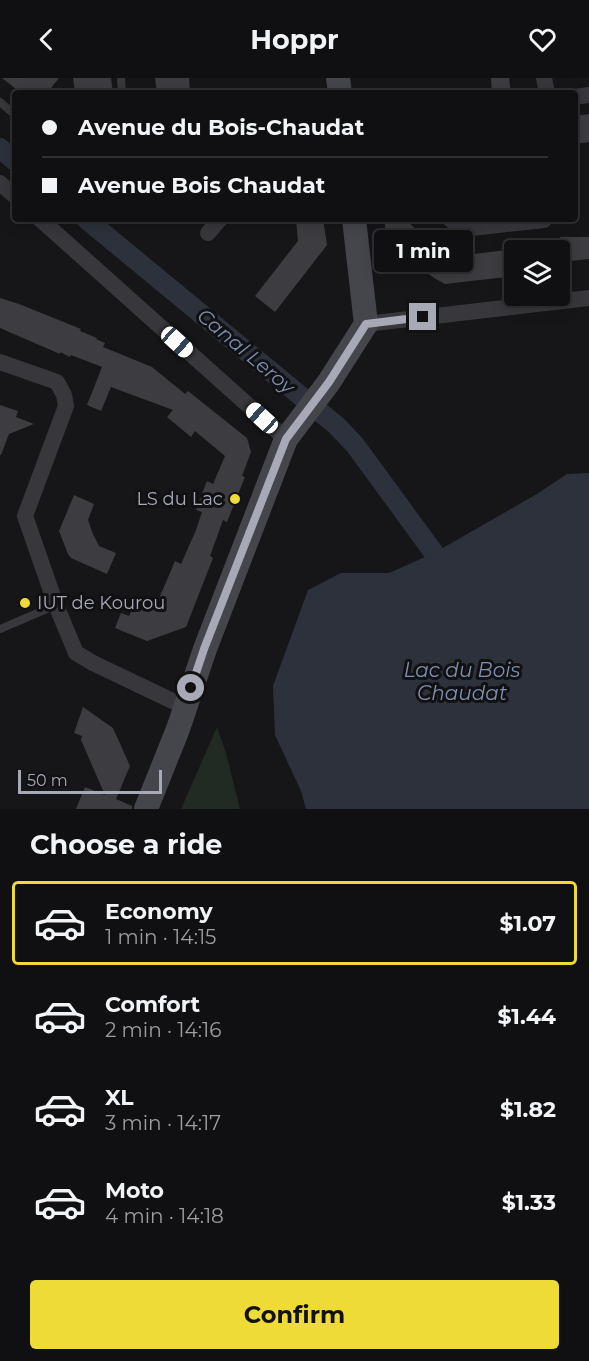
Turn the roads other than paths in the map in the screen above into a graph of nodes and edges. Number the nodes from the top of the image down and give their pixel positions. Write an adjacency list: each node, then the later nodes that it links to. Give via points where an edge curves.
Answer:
1 (0, 102): 2 (lane)
2 (12, 112)
3 (0, 183): 4 (street)
4 (12, 193)
5 (43, 222): 14 (street)
6 (217, 222): 10 (street)
7 (354, 222): 12 (street)
8 (454, 222): 9 (street, via 462,229)
9 (526, 222)
10 (208, 233)
11 (589, 298): 12 (street)
12 (366, 324): 14 (street)
13 (0, 362): 15 (street, via 57,382 64,394 66,406 25,516)
14 (286, 439): 17 (street)
15 (56, 605): 16 (lane); 17 (street, via 76,652)
16 (0, 629)
17 (185, 707): 18 (street)
18 (146, 809)

